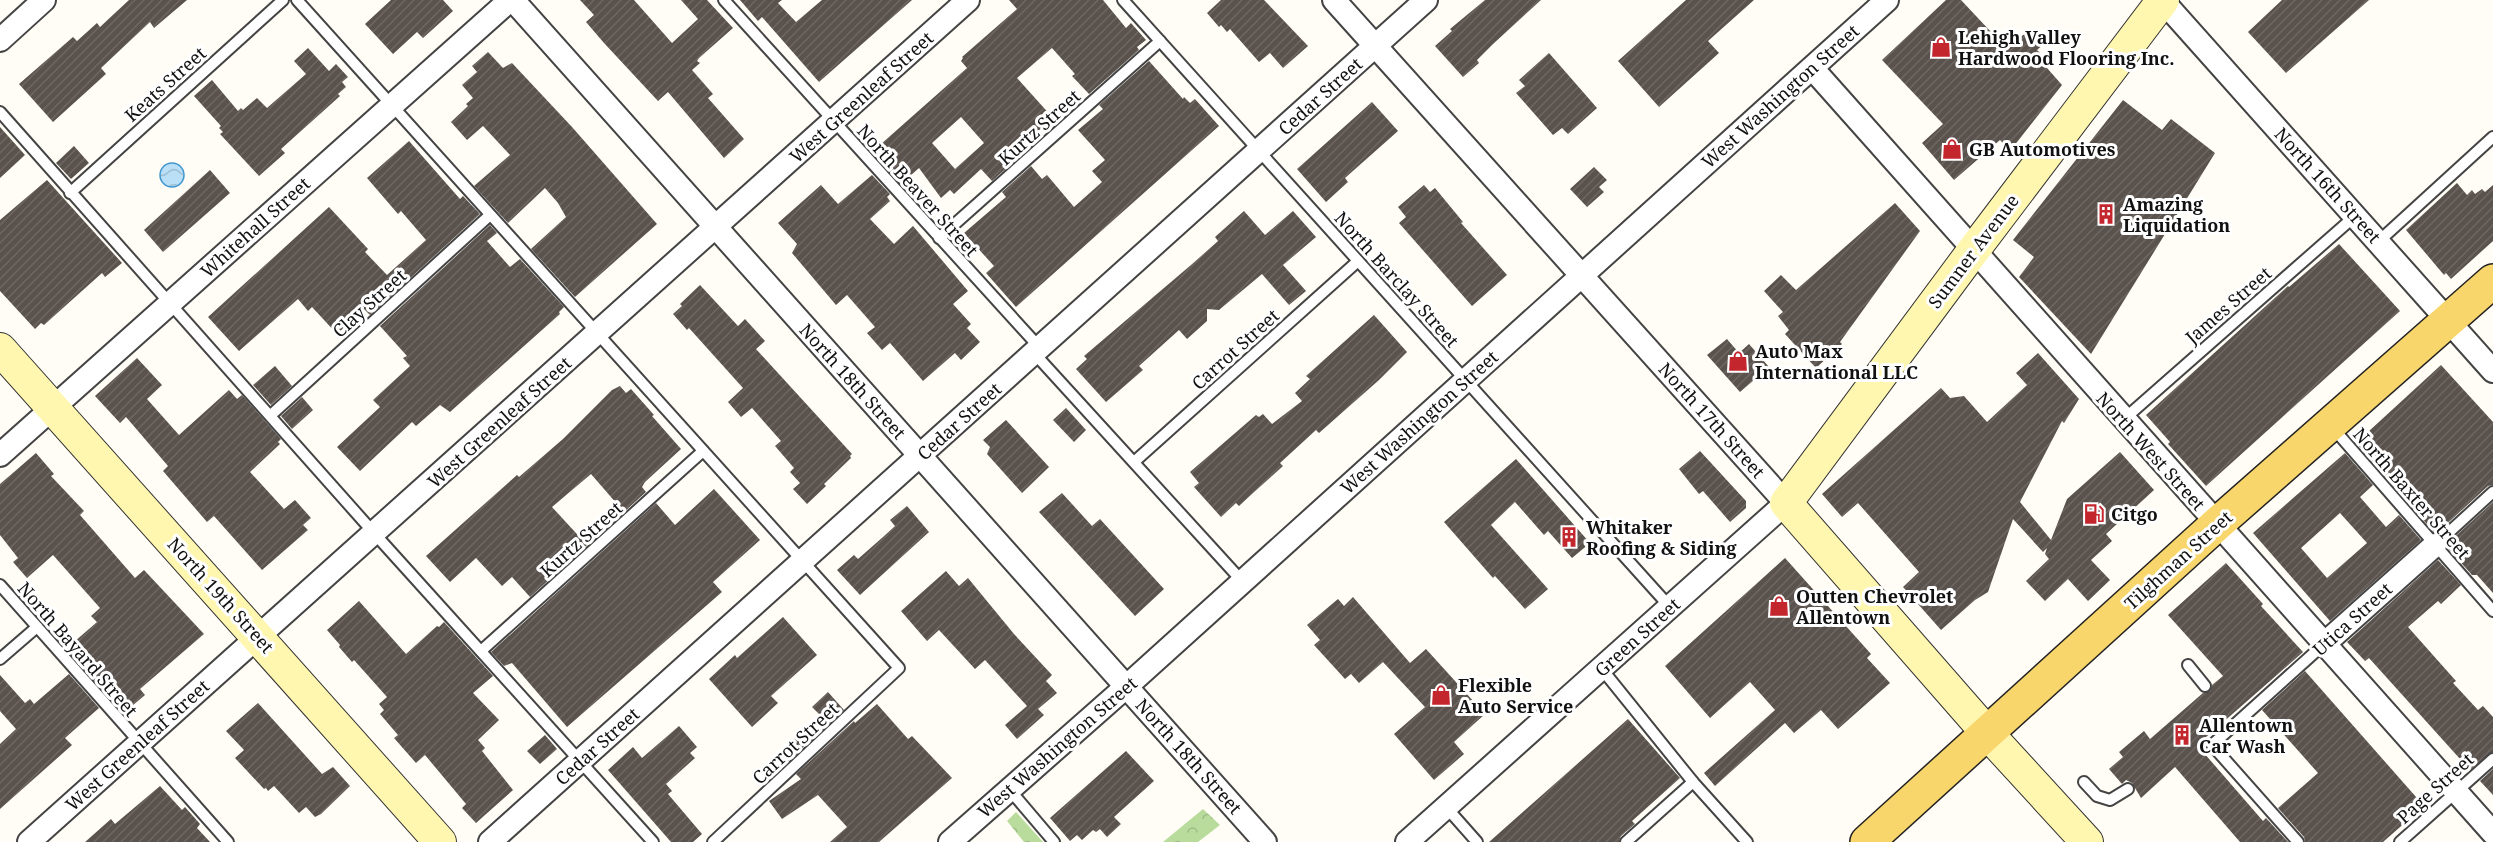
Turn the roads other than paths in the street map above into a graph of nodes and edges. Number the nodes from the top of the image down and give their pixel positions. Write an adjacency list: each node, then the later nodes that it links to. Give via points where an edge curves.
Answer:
1 (44, 0): 12 (street)
2 (283, 0): 21 (lane, Keats Street)
3 (297, 0): 16 (lane)
4 (511, 0): 16 (street, Whitehall Street); 24 (street, North 18th Street)
5 (968, 0): 18 (street, West Greenleaf Street)
6 (1123, 0): 13 (lane, North Barclay Street)
7 (1334, 0): 14 (street, North 17th Street)
8 (1426, 0): 14 (street, Cedar Street)
9 (1887, 0): 15 (street, West Washington Street)
10 (2163, 0): 23 (street, North 16th Street); 27 (street, Sumner Avenue)
11 (728, 1): 18 (lane, North Beaver Street)
12 (0, 40)
13 (1160, 41): 20 (lane, North Barclay Street); 25 (lane, Kurtz Street)
14 (1375, 46): 20 (street, Cedar Street); 29 (street, North 17th Street)
15 (1812, 68): 27 (street, North West Street); 29 (street, West Washington Street)
16 (392, 105): 22 (lane); 31 (street, Whitehall Street)
17 (0, 112): 21 (lane)
18 (834, 121): 24 (street, West Greenleaf Street); 25 (lane, North Beaver Street)
19 (2493, 137): 26 (lane)
20 (1260, 151): 28 (lane, North Barclay Street); 35 (street, Cedar Street)
21 (70, 193): 31 (lane)
22 (490, 215): 33 (lane); 39 (lane, Clay Street)
23 (2355, 216): 26 (street, North 16th Street); 40 (lane, James Street)
24 (716, 228): 33 (street, West Greenleaf Street); 44 (street, North 18th Street)
25 (939, 238): 35 (lane, North Beaver Street)
26 (2378, 242): 32 (street, North 16th Street)
27 (1973, 251): 40 (street, North West Street); 47 (street, Sumner Avenue)
28 (1358, 261): 37 (lane, North Barclay Street); 45 (lane, Carrot Street)
29 (1581, 275): 37 (street, West Washington Street); 47 (street, North 17th Street)
30 (2493, 281): 32 (main road, Tilghman Street)
31 (170, 302): 38 (street, Whitehall Street); 39 (lane)
32 (2447, 320): 36 (street, North 16th Street); 41 (main road, Tilghman Street)
33 (597, 334): 42 (lane); 49 (street, West Greenleaf Street)
34 (0, 349): 38 (street, North 19th Street)
35 (1037, 351): 44 (street, Cedar Street); 45 (lane, North Beaver Street)
36 (2493, 371)
37 (1465, 380): 52 (street, West Washington Street); 54 (lane, North Barclay Street)
38 (53, 408): 43 (street, Whitehall Street); 57 (street, North 19th Street)
39 (271, 416): 49 (lane)
40 (2123, 420): 48 (street, North West Street)
41 (2329, 424): 48 (main road, Tilghman Street); 50 (lane, North Baxter Street)
42 (703, 452): 51 (lane); 59 (lane, Kurtz Street)
43 (0, 455)
44 (919, 457): 51 (street, Cedar Street); 63 (street, North 18th Street)
45 (1134, 462): 52 (lane, North Beaver Street)
46 (2493, 492): 50 (lane, Utica Street)
47 (1786, 503): 54 (street, Green Street); 65 (street, North 17th Street)
48 (2217, 524): 58 (street, North West Street); 65 (main road, Tilghman Street)
49 (374, 533): 57 (street, West Greenleaf Street); 59 (lane)
50 (2435, 545): 55 (lane, North Baxter Street); 58 (street, Utica Street)
51 (802, 562): 68 (street, Cedar Street); 81 (lane, Carrot Street, via 899,668)
52 (1242, 581): 63 (street, West Washington Street)
53 (0, 585): 56 (lane, North Bayard Street)
54 (1670, 607): 62 (street, Green Street)
55 (2493, 610)
56 (37, 627): 60 (lane); 66 (lane, North Bayard Street)
57 (258, 637): 66 (street, West Greenleaf Street); 78 (street, North 19th Street)
58 (2323, 645): 73 (street, North West Street); 91 (lane, Utica Street, via 2211,745)
59 (481, 651): 68 (lane)
60 (0, 659)
61 (2188, 665): 64 (lane)
62 (1601, 668): 69 (lane); 74 (street, Green Street)
63 (1127, 686): 71 (street, West Washington Street); 84 (street, North 18th Street)
64 (2205, 686)
65 (1988, 734): 89 (main road, Tilghman Street); 90 (street, North 17th Street)
66 (139, 743): 76 (street, West Greenleaf Street); 77 (lane, North Bayard Street)
67 (2493, 759): 73 (lane, Page Street)
68 (580, 761): 79 (street, Cedar Street); 80 (lane)
69 (1693, 782): 87 (lane); 88 (lane)
70 (2084, 782): 72 (lane, via 2097,796 2110,800)
71 (1009, 789): 82 (street, West Washington Street); 83 (lane)
72 (2128, 789)
73 (2456, 792): 75 (street, North West Street); 92 (lane, Page Street)
74 (1446, 807): 85 (street, Green Street); 86 (lane)
75 (2493, 833)
76 (29, 842)
77 (228, 842)
78 (440, 842)
79 (490, 842)
80 (653, 842)
81 (713, 842)
82 (950, 842)
83 (1054, 842)
84 (1265, 842)
85 (1407, 842)
86 (1477, 842)
87 (1626, 842)
88 (1747, 842)
89 (1867, 842)
90 (2087, 842)
91 (2298, 842)
92 (2400, 842)

